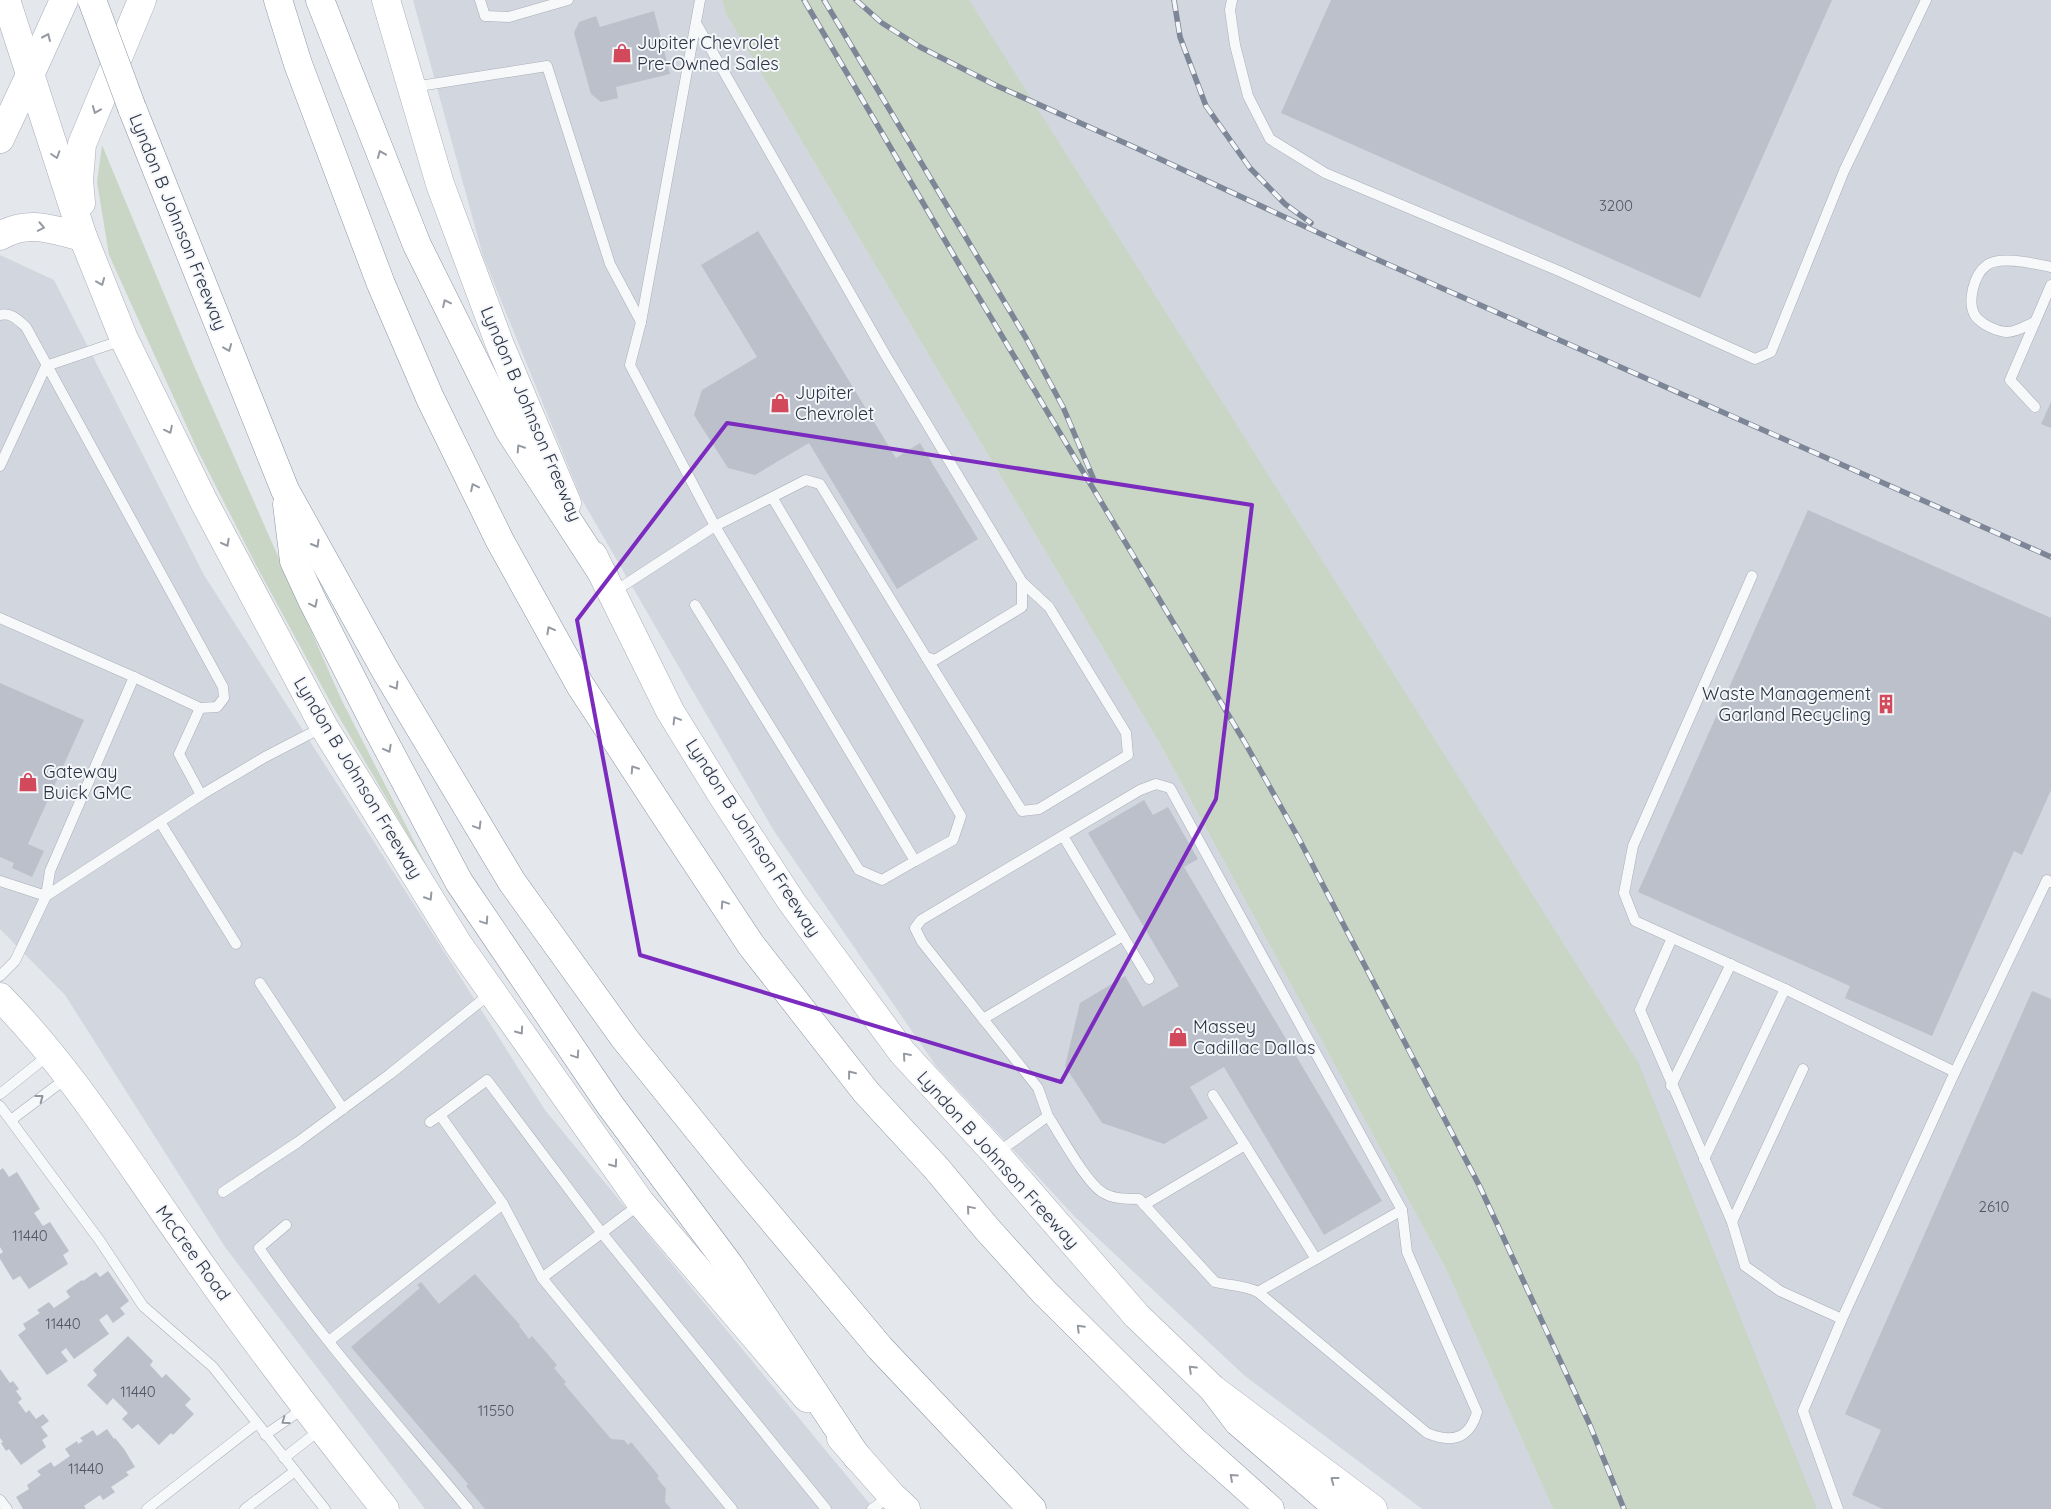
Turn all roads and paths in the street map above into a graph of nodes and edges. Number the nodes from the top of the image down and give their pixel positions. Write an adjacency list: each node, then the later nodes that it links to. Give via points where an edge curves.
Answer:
1 (64, 0): 14 (main road, one-way to 1)
2 (92, 0): 28 (main road, Lyndon B Johnson Freeway, one-way to 28, bridge)
3 (142, 0): 18 (main road, one-way to 18, via 82,144 79,180)
4 (278, 0): 106 (main road, one-way to 4, via 1194,1441 1044,1292 866,1092 751,945 660,809 580,685 500,541 430,398 380,284 298,64)
5 (320, 0): 33 (main road, one-way to 5, via 504,421 417,245)
6 (386, 0): 15 (main road, Lyndon B Johnson Freeway)
7 (480, 0): 8 (lane, via 485,16 509,16)
8 (568, 0)
9 (700, 0): 13 (lane)
10 (1232, 0): 11 (lane, via 1230,10 1235,45 1248,96 1270,140 1325,173 1568,275 1755,359 1771,352 1844,171)
11 (1926, 0)
12 (5, 4): 14 (main road, Lyndon B Johnson Freeway)
13 (696, 23): 22 (lane); 32 (lane, via 886,356)
14 (30, 75): 16 (main road); 18 (main road, Lyndon B Johnson Freeway, one-way to 18)
15 (412, 88): 22 (lane, via 547,66 610,264); 33 (main road, Lyndon B Johnson Freeway, via 440,184 500,345 558,485)
16 (0, 139)
17 (0, 236): 18 (main road, one-way to 18, via 12,229 34,225)
18 (84, 237): 24 (main road, Lyndon B Johnson Freeway, one-way to 24)
19 (2051, 266): 23 (lane, via 2011,260 1988,264 1977,276 1971,296 1976,316 1992,328 2009,333)
20 (2051, 285): 23 (lane)
21 (0, 315): 25 (lane, via 6,313 16,317 26,327)
22 (641, 322): 30 (lane, via 630,365)
23 (2035, 322): 26 (lane, via 2010,380)
24 (124, 339): 25 (lane); 39 (main road, Lyndon B Johnson Freeway, one-way to 39, via 203,500)
25 (46, 366): 27 (lane); 38 (lane, via 223,687 224,698 217,707)
26 (2035, 407)
27 (0, 466)
28 (285, 490): 92 (main road, one-way to 92, via 294,561 301,577 459,882 610,1104 730,1266); 105 (main road, Lyndon B Johnson Freeway, one-way to 105, via 384,668 512,882 626,1039 880,1348)
29 (772, 497): 30 (lane); 36 (lane, via 806,480 820,484); 43 (lane, via 961,816 953,840)
30 (715, 526): 33 (lane); 43 (lane)
31 (1752, 576): 48 (lane, via 1632,846 1624,893 1635,921)
32 (1022, 582): 36 (lane, via 1022,607 935,660); 36 (lane, via 1049,607 1116,716 1126,733 1128,755 1038,809 1022,811)
33 (608, 585): 72 (main road, Lyndon B Johnson Freeway, one-way to 33, via 902,1052 791,901 670,711)
34 (695, 605): 43 (lane, via 859,870 882,880)
35 (0, 618): 37 (lane)
36 (926, 657)
37 (134, 677): 38 (lane); 46 (lane, via 50,871)
38 (200, 708): 40 (lane, via 179,754)
39 (324, 727): 40 (lane, via 265,757); 55 (main road, Lyndon B Johnson Freeway, one-way to 55, via 458,944)
40 (202, 795): 41 (lane)
41 (160, 822): 46 (lane); 49 (lane)
42 (1063, 836): 47 (lane); 57 (lane, via 921,920 915,928 922,942); 78 (lane, via 1140,790 1156,784 1170,788)
43 (915, 861)
44 (2050, 878): 60 (lane)
45 (0, 881): 46 (lane)
46 (46, 896): 51 (lane, via 15,961)
47 (1123, 936): 52 (lane); 57 (lane)
48 (1672, 938): 50 (lane); 62 (lane, via 1640,1010)
49 (236, 944)
50 (1731, 964): 54 (lane); 62 (lane)
51 (0, 976)
52 (1149, 979)
53 (260, 983): 66 (lane)
54 (1785, 989): 60 (lane); 73 (lane)
55 (492, 992): 66 (lane); 75 (main road, Lyndon B Johnson Freeway, one-way to 75)
56 (0, 998): 58 (main road, McCree Road)
57 (983, 1019): 68 (lane, via 1038,1088)
58 (51, 1054): 61 (main road, McCree Road); 63 (lane)
59 (1803, 1069): 79 (lane)
60 (1955, 1072): 85 (lane)
61 (69, 1076): 69 (lane, one-way to 61); 88 (main road, McCree Road)
62 (1672, 1086): 73 (lane)
63 (0, 1094)
64 (1213, 1094): 71 (lane)
65 (0, 1106): 69 (lane)
66 (343, 1109): 74 (lane)
67 (440, 1115): 70 (lane); 76 (lane); 81 (lane, via 486,1080)
68 (1048, 1116): 72 (lane); 77 (lane, via 1091,1181 1102,1192 1117,1198 1139,1199)
69 (11, 1120): 89 (lane, via 100,1241 143,1306 213,1367)
70 (430, 1122)
71 (1245, 1145): 77 (lane); 82 (lane)
72 (996, 1154): 87 (main road, Lyndon B Johnson Freeway, one-way to 72, via 1137,1316)
73 (1704, 1159): 79 (lane)
74 (223, 1192)
75 (641, 1203): 81 (lane); 92 (main road, Lyndon B Johnson Freeway)
76 (503, 1204): 83 (lane); 86 (lane)
77 (1144, 1206): 84 (lane, via 1215,1282)
78 (1402, 1210): 82 (lane); 84 (lane, via 1407,1252 1477,1412 1467,1430 1457,1438 1441,1439 1427,1433)
79 (1732, 1222): 85 (lane, via 1746,1266 1780,1291)
80 (286, 1225): 86 (lane, via 259,1248)
81 (601, 1232): 83 (lane); 104 (lane)
82 (1316, 1259): 84 (lane)
83 (542, 1278): 103 (lane)
84 (1258, 1292)
85 (1842, 1319): 109 (lane, via 1803,1411)
86 (329, 1341): 102 (lane)
87 (1213, 1389): 107 (main road, via 1238,1422); 108 (main road, Lyndon B Johnson Freeway, one-way to 87)
88 (304, 1407): 90 (main road, McCree Road); 91 (lane, one-way to 91)
89 (256, 1424): 91 (lane); 98 (lane)
90 (321, 1429): 93 (lane); 101 (main road, McCree Road)
91 (265, 1435): 93 (lane)
92 (857, 1456): 96 (main road, Lyndon B Johnson Freeway)
93 (284, 1458): 94 (lane)
94 (295, 1471): 99 (lane); 100 (lane)
95 (0, 1500): 97 (lane)
96 (890, 1505)
97 (7, 1509)
98 (147, 1509)
99 (245, 1509)
100 (325, 1509)
101 (385, 1509)
102 (468, 1509)
103 (732, 1509)
104 (826, 1509)
105 (1032, 1509)
106 (1270, 1509)
107 (1339, 1509)
108 (1373, 1509)
109 (1838, 1509)

